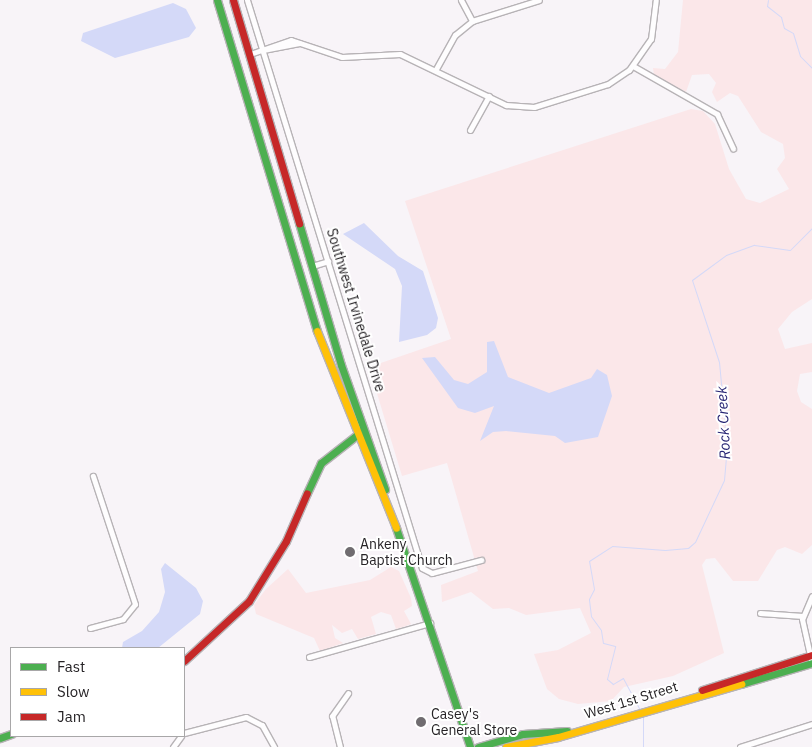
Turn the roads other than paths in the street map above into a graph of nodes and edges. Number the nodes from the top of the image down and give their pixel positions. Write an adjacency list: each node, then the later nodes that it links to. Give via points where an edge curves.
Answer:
1 (217, 0): 18 (main road, Southwest Irvinedale Drive, via 320,341)
2 (233, 0): 9 (main road, Southwest Irvinedale Drive)
3 (247, 0): 8 (street, Southwest Irvinedale Drive)
4 (460, 0): 7 (street)
5 (539, 0): 7 (street)
6 (656, 0): 10 (street, via 651,39)
7 (472, 22): 11 (street, via 455,35)
8 (263, 50): 9 (street); 11 (street, via 299,42 342,57 400,54); 15 (street, Southwest Irvinedale Drive)
9 (250, 54): 16 (main road, Southwest Irvinedale Drive)
10 (633, 66): 12 (street, via 608,84 534,107 506,105); 14 (street, via 717,114)
11 (436, 69): 12 (street)
12 (488, 96): 13 (street)
13 (470, 130)
14 (733, 149)
15 (328, 261): 16 (street); 21 (street, Southwest Irvinedale Drive, via 422,568 432,573)
16 (312, 266): 17 (main road, Southwest Irvinedale Drive)
17 (365, 430): 18 (main road); 20 (main road, Southwest Irvinedale Drive)
18 (358, 434): 20 (main road, Southwest Irvinedale Drive); 28 (main road, via 321,464 286,541 249,600)
19 (93, 476): 26 (street, via 135,604 123,619)
20 (386, 497): 25 (main road, Southwest Irvinedale Drive)
21 (481, 560)
22 (812, 596): 24 (street)
23 (760, 613): 24 (street)
24 (803, 616): 29 (street)
25 (431, 623): 27 (street); 36 (main road, Southwest Irvinedale Drive)
26 (90, 628)
27 (308, 657)
28 (185, 660)
29 (811, 660): 32 (main road, West 1st Street)
30 (348, 693): 35 (street, via 332,716)
31 (812, 724): 39 (street)
32 (575, 731): 37 (main road, West 1st Street, via 523,734); 38 (main road, West 1st Street)
33 (185, 733): 34 (street, via 246,717 262,725)
34 (274, 747)
35 (340, 747)
36 (470, 747)
37 (478, 747)
38 (506, 747)
39 (740, 747)

